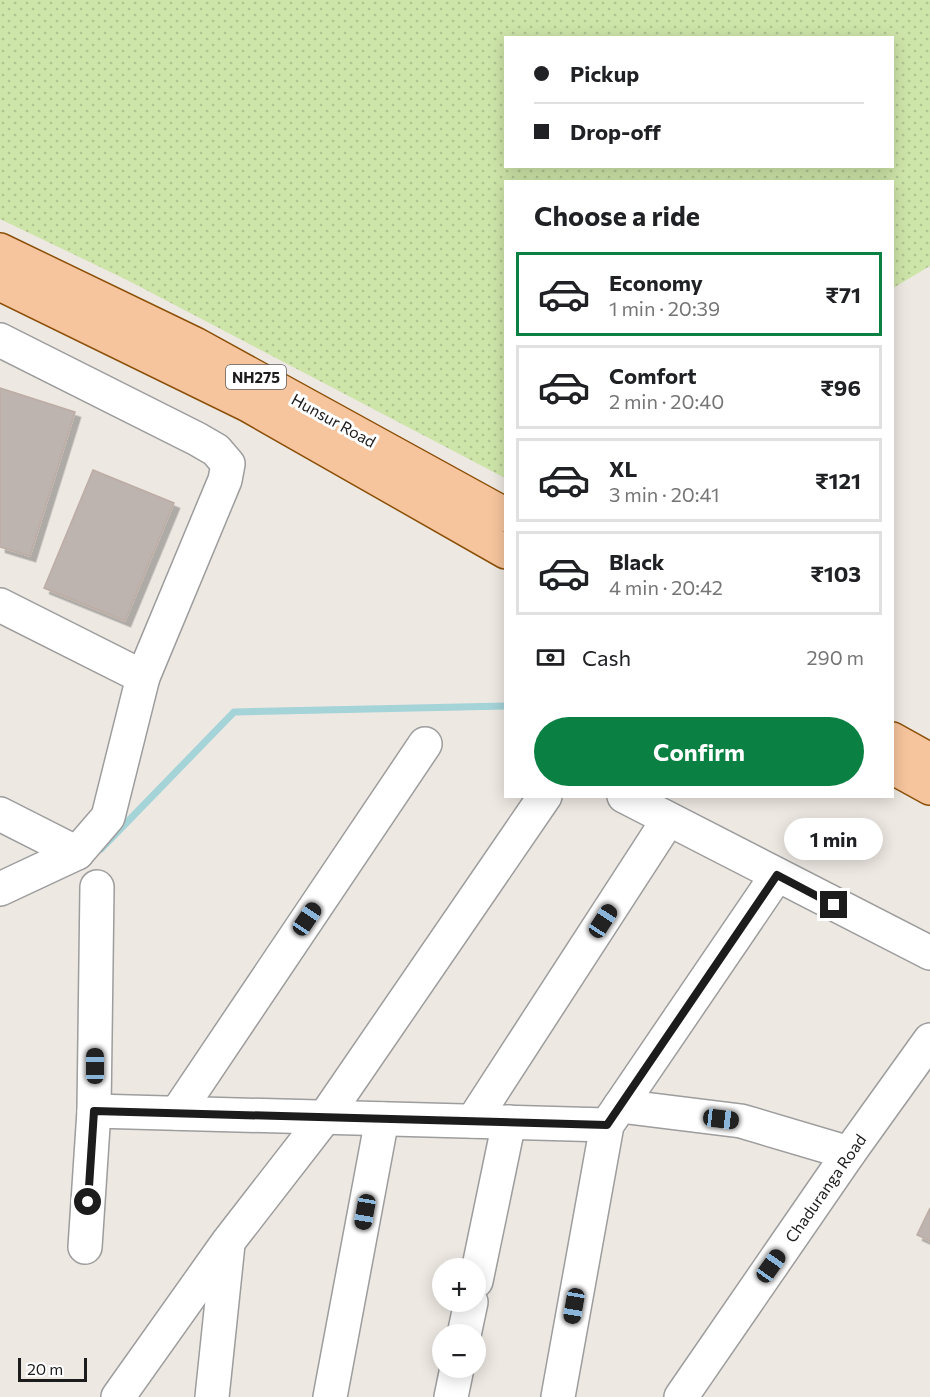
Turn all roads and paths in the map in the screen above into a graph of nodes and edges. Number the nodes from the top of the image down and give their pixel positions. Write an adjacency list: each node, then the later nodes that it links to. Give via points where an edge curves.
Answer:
1 (0, 250): 4 (main road, Hunsur Road / NH275, via 195,344)
2 (0, 284): 5 (main road, via 248,405)
3 (0, 340): 7 (street, via 197,439 216,450 228,464 225,480)
4 (504, 514)
5 (504, 551)
6 (0, 605): 7 (street)
7 (143, 677): 17 (street, via 108,817)
8 (894, 740): 10 (main road)
9 (425, 744): 24 (street)
10 (930, 760)
11 (894, 768): 12 (main road)
12 (930, 788)
13 (544, 798): 26 (street)
14 (629, 798): 15 (street)
15 (664, 811): 18 (street); 28 (street)
16 (0, 814): 17 (street)
17 (77, 853): 20 (street)
18 (777, 875): 21 (street); 25 (street)
19 (97, 887): 23 (street)
20 (0, 889)
21 (930, 954)
22 (930, 1040): 30 (street, Chaduranga Road)
23 (94, 1111): 24 (street); 32 (street)
24 (177, 1113): 26 (street)
25 (614, 1116): 29 (street); 30 (street, via 741,1121); 39 (street)
26 (325, 1117): 27 (street); 31 (street)
27 (382, 1119): 28 (street); 37 (street)
28 (473, 1121): 29 (street)
29 (509, 1122): 33 (street)
30 (849, 1153): 40 (street, Chaduranga Road)
31 (228, 1242): 35 (street); 36 (street)
32 (85, 1247)
33 (481, 1258)
34 (456, 1378): 38 (street)
35 (118, 1397)
36 (212, 1397)
37 (330, 1397)
38 (451, 1397)
39 (558, 1397)
40 (681, 1397)

